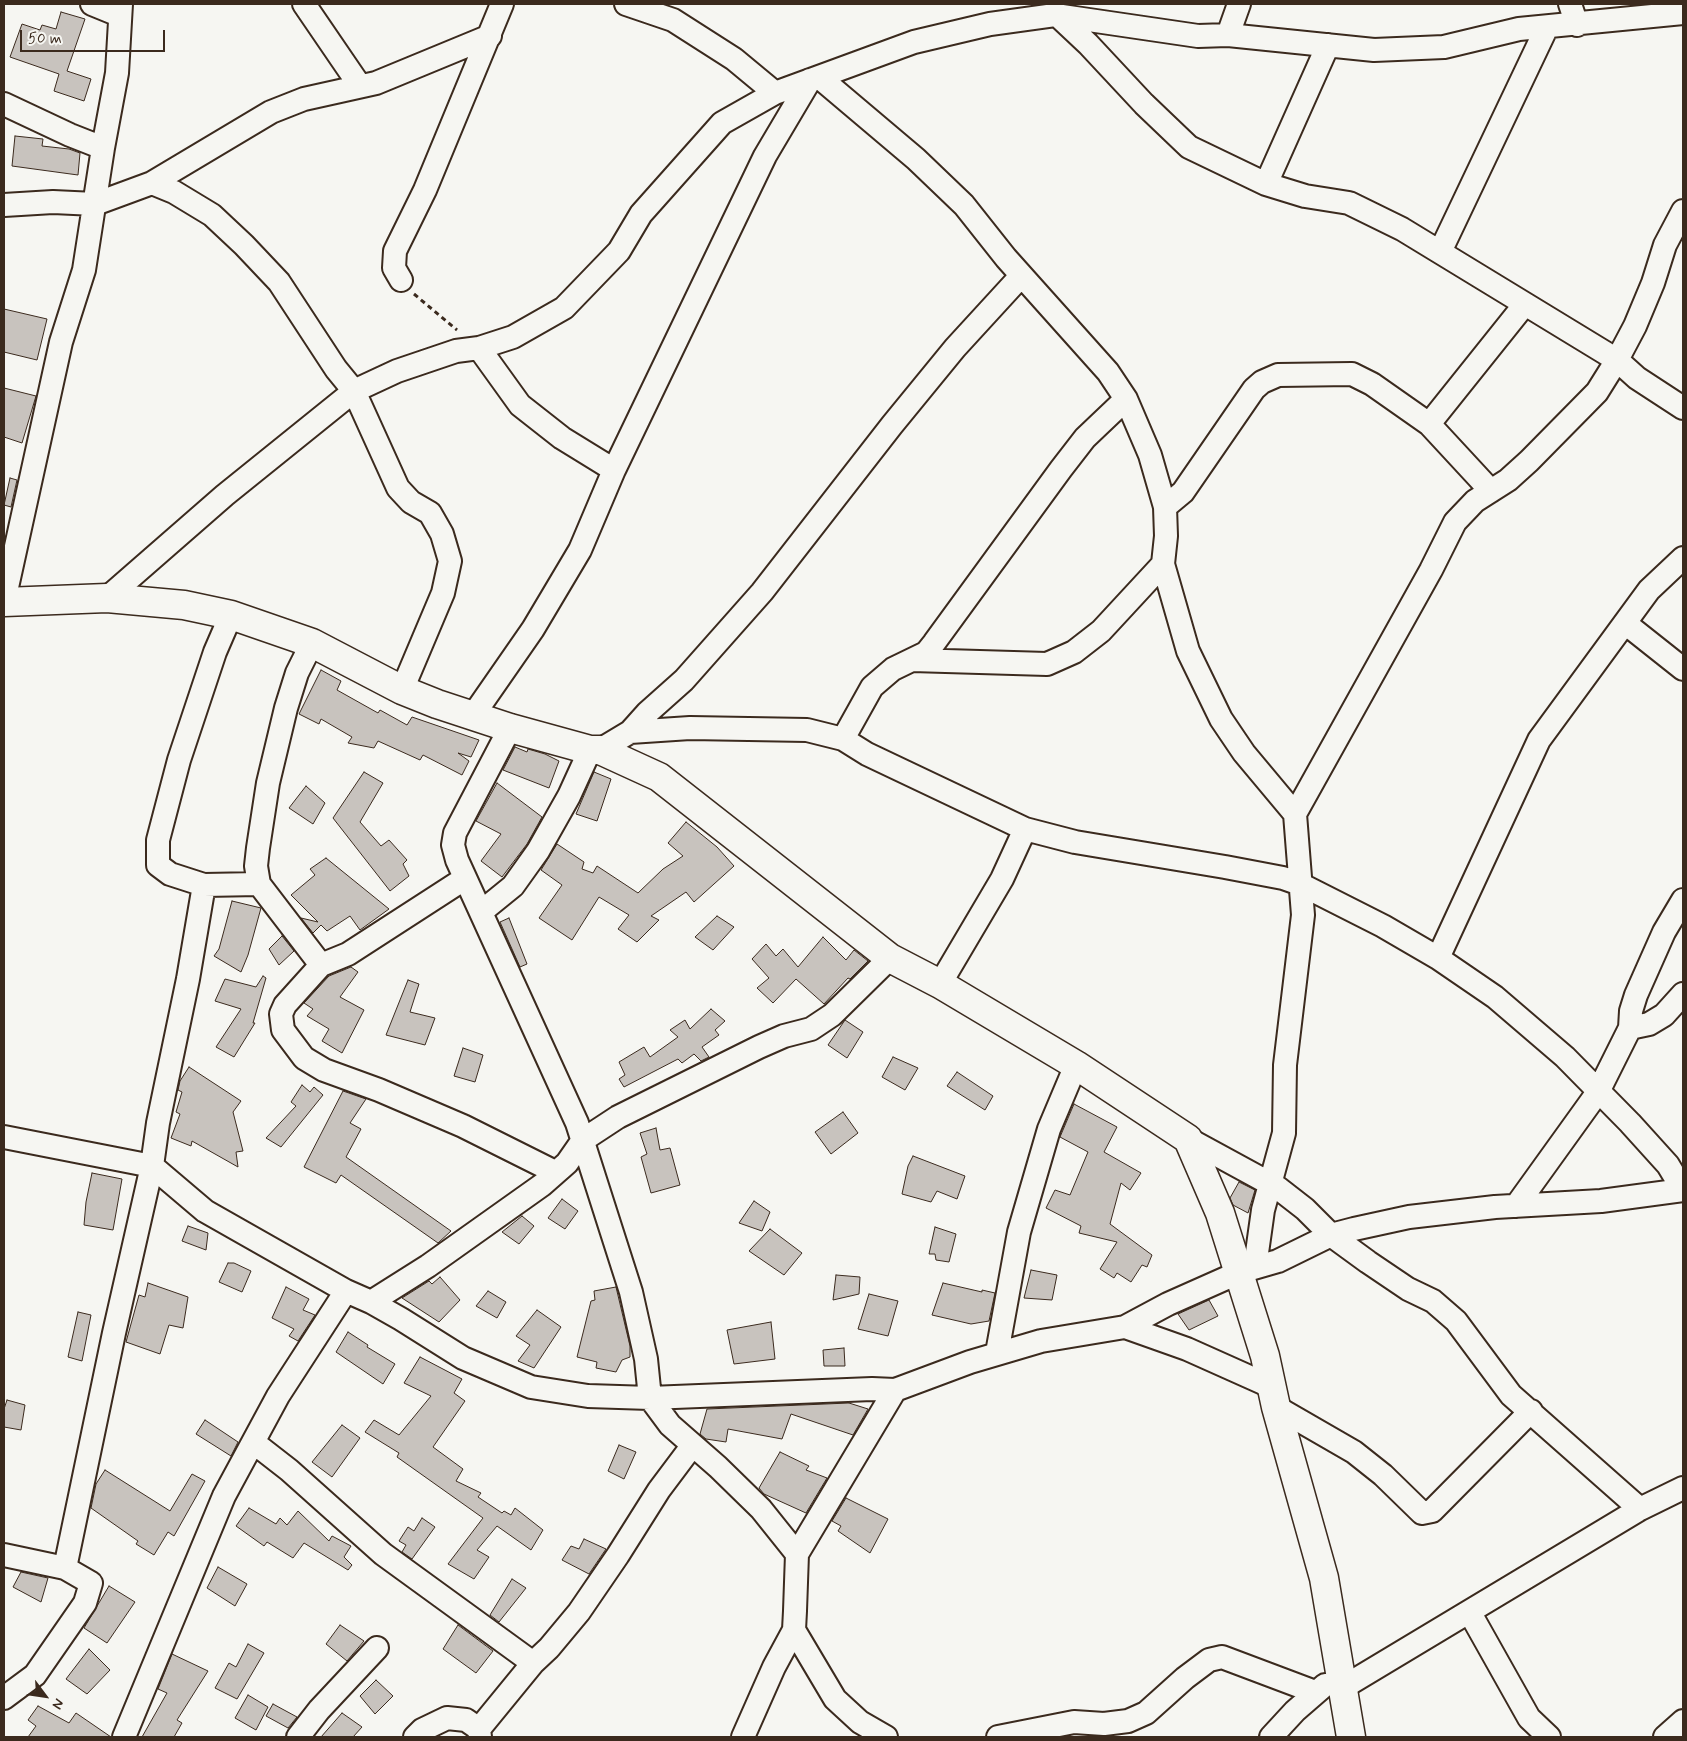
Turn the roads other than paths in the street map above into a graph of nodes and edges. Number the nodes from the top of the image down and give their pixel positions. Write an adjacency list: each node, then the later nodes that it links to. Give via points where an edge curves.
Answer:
1 (92, 4): 6 (street)
2 (304, 4): 16 (street)
3 (502, 4): 13 (street)
4 (626, 4): 8 (street)
5 (1240, 4): 12 (street)
6 (120, 9): 19 (street, via 117,73)
7 (1054, 9): 12 (street, via 1198,36); 15 (street, via 914,42); 21 (street, via 1189,147)
8 (669, 10): 17 (street)
9 (1683, 13): 10 (street)
10 (1574, 14): 11 (street)
11 (1547, 27): 14 (street, via 1519,29 1444,47 1374,50); 25 (street)
12 (1228, 35): 14 (street)
13 (490, 36): 16 (street, via 406,72); 27 (street, via 425,190 395,251 394,268)
14 (1328, 45): 21 (street)
15 (815, 78): 17 (street); 26 (street, via 916,159 950,192); 35 (street, via 765,156)
16 (360, 86): 20 (street, via 304,99 272,112)
17 (774, 93): 29 (street, via 722,123 642,214 619,251 564,308 513,337)
18 (4, 104): 19 (street)
19 (103, 148): 22 (street)
20 (152, 183): 22 (street); 31 (street, via 212,215 244,245 279,282)
21 (1266, 184): 25 (street, via 1305,196 1349,203)
22 (95, 204): 23 (street); 41 (street, via 84,270 61,342)
23 (4, 205)
24 (1683, 211): 30 (street, via 1665,245 1653,283)
25 (1440, 252): 28 (street)
26 (1021, 276): 32 (street, via 1108,372); 50 (street, via 955,348 749,607 684,680)
27 (401, 280)
28 (1525, 304): 30 (street); 34 (street)
29 (479, 348): 31 (street, via 397,371); 35 (street, via 520,405 562,438)
30 (1617, 360): 33 (street, via 1637,378); 36 (street, via 1597,392 1567,424 1515,474)
31 (354, 391): 40 (street, via 224,495); 47 (street, via 398,488 411,502 430,513 442,534 450,561 443,593)
32 (1126, 399): 37 (street, via 1150,455); 45 (street, via 1085,438 934,643 926,653)
33 (1683, 408)
34 (1429, 424): 36 (street); 37 (street, via 1372,384 1352,374 1278,375 1254,389 1183,492)
35 (614, 470): 48 (street, via 580,550 533,629)
36 (1491, 491): 53 (street, via 1469,506 1455,522)
37 (1165, 507): 39 (street)
38 (1683, 558): 43 (street, via 1649,590)
39 (1163, 564): 45 (street, via 1101,632 1074,652 1047,664); 53 (street, via 1185,644 1221,719 1244,753)
40 (107, 598): 41 (street); 42 (street, via 184,605)
41 (4, 601)
42 (231, 615): 44 (street); 58 (street, via 182,750 158,840 158,865 170,874)
43 (1625, 623): 46 (street); 62 (street, via 1539,740)
44 (312, 644): 47 (street); 56 (street, via 297,673 268,783 256,866)
45 (912, 660): 51 (street, via 893,669 872,687)
46 (1683, 669)
47 (402, 690): 48 (street)
48 (474, 714): 49 (street)
49 (510, 728): 52 (street); 55 (street, via 455,833 453,844)
50 (630, 732): 51 (street, via 690,728 807,730); 52 (street)
51 (843, 738): 54 (street, via 867,754)
52 (595, 750): 59 (street, via 538,851 513,886); 61 (street, via 659,777)
53 (1295, 814): 57 (street)
54 (1025, 829): 57 (street, via 1075,842 1226,867); 64 (street, via 1002,879)
55 (464, 879): 59 (street); 63 (street, via 348,954)
56 (259, 884): 58 (street); 63 (street)
57 (1300, 884): 62 (street); 74 (street, via 1303,915 1285,1065 1284,1133)
58 (204, 886): 72 (street)
59 (481, 912): 71 (street)
60 (1679, 914): 66 (street, via 1636,995)
61 (890, 958): 64 (street); 71 (street, via 832,1015 811,1029 759,1047 618,1117)
62 (1438, 958): 68 (street, via 1469,977 1531,1027)
63 (321, 965): 73 (street, via 284,1005 281,1014 283,1030 304,1058 324,1070 463,1126)
64 (940, 984): 67 (street)
65 (1683, 994): 66 (street, via 1657,1019)
66 (1630, 1028): 68 (street)
67 (1076, 1065): 70 (street); 82 (street, via 1049,1129 1019,1232)
68 (1598, 1092): 75 (street, via 1668,1166); 76 (street)
69 (4, 1137): 72 (street)
70 (1188, 1139): 74 (street); 78 (street)
71 (583, 1140): 73 (street, via 567,1163); 85 (street, via 631,1292 646,1359)
72 (152, 1166): 79 (street, via 205,1211); 93 (street)
73 (556, 1172): 80 (street, via 428,1266)
74 (1269, 1184): 77 (street, via 1305,1209); 78 (street)
75 (1683, 1190): 76 (street, via 1601,1201)
76 (1516, 1206): 77 (street, via 1409,1216)
77 (1331, 1235): 78 (street); 86 (street, via 1408,1288 1433,1301 1456,1321 1511,1395)
78 (1248, 1270): 81 (street, via 1168,1304); 84 (street)
79 (346, 1292): 80 (street); 87 (street, via 278,1396)
80 (371, 1302): 85 (street, via 463,1358 531,1387 588,1396)
81 (1125, 1327): 82 (street, via 1041,1341); 84 (street, via 1187,1349)
82 (997, 1353): 83 (street)
83 (895, 1390): 85 (street); 91 (street)
84 (1274, 1397): 86 (street, via 1354,1452 1422,1513 1432,1511); 98 (street, via 1324,1578)
85 (650, 1398): 88 (street, via 670,1425)
86 (1531, 1411): 90 (street, via 1550,1432)
87 (253, 1442): 97 (street, via 383,1554); 103 (street, via 224,1496)
88 (692, 1446): 91 (street, via 761,1509); 97 (street, via 659,1490 579,1612 550,1648)
89 (1683, 1488): 90 (street)
90 (1640, 1510): 94 (street)
91 (797, 1554): 95 (street)
92 (4, 1555): 93 (street)
93 (65, 1568): 100 (street, via 91,1583 85,1603 35,1675)
94 (1470, 1613): 98 (street); 111 (street, via 1529,1718)
95 (794, 1630): 106 (street); 107 (street, via 835,1699 860,1722)
96 (377, 1648): 104 (street, via 318,1710)
97 (533, 1663): 102 (street)
98 (1341, 1682): 99 (street); 110 (street)
99 (1315, 1692): 108 (street, via 1222,1657 1209,1660 1146,1713 1128,1721 1104,1724 1074,1722); 109 (street)
100 (4, 1698)
101 (1683, 1721): 112 (street)
102 (480, 1733): 105 (street, via 466,1720 447,1718)
103 (124, 1737)
104 (298, 1737)
105 (415, 1737)
106 (743, 1737)
107 (886, 1737)
108 (998, 1737)
109 (1272, 1737)
110 (1351, 1737)
111 (1549, 1737)
112 (1665, 1737)

